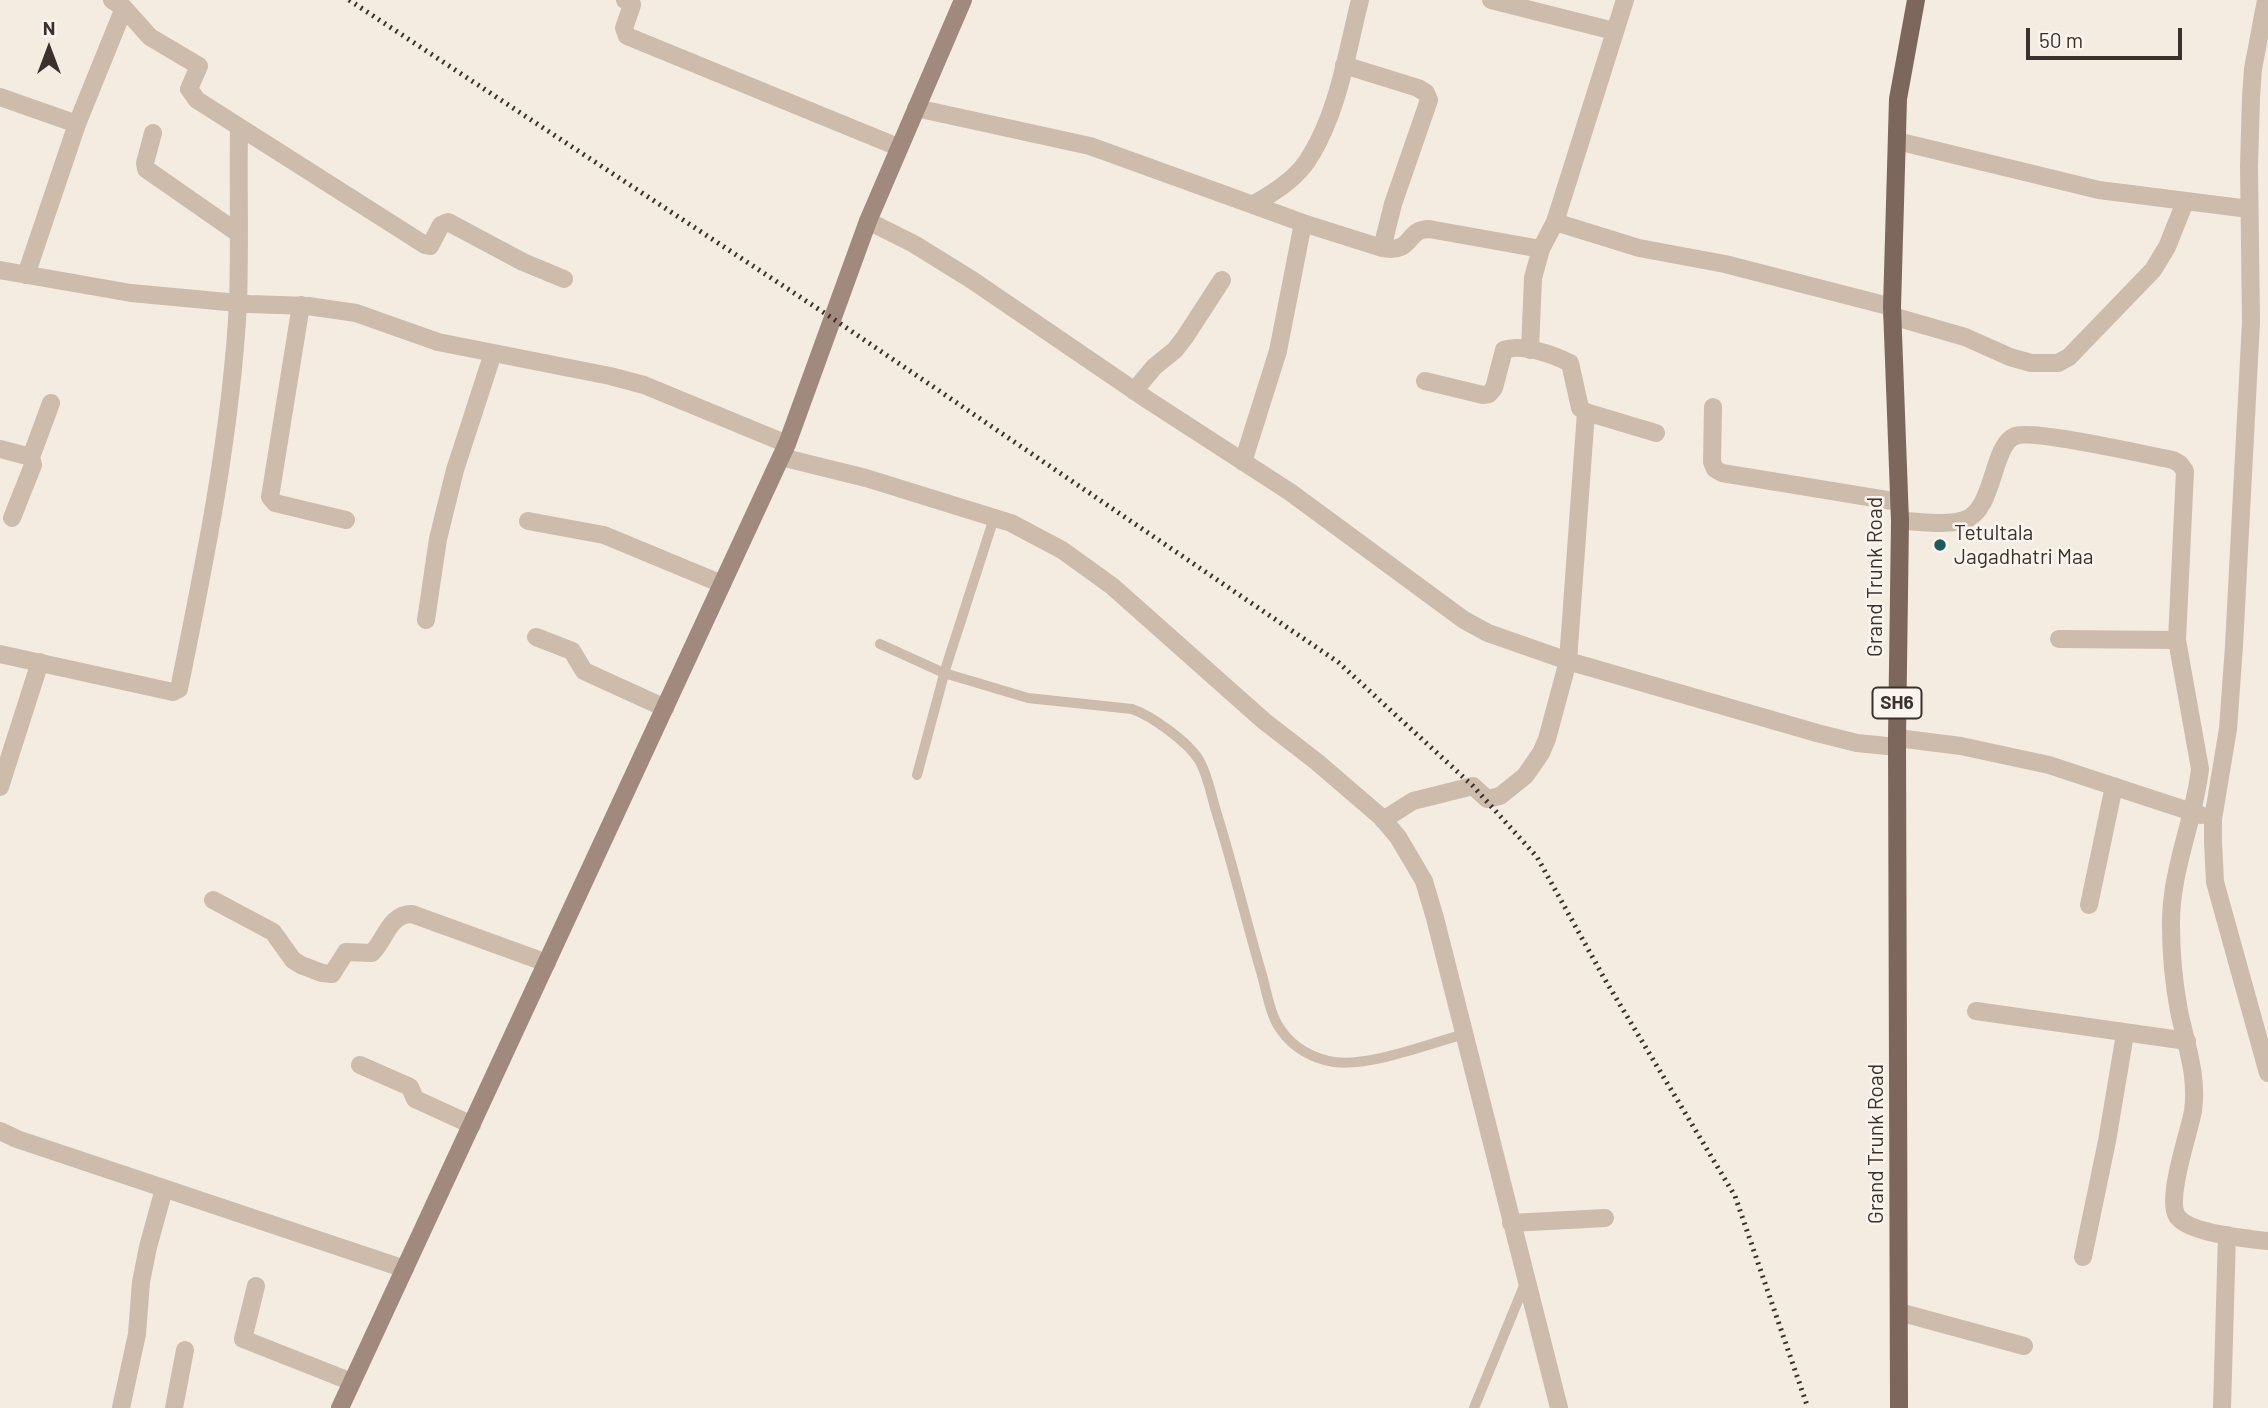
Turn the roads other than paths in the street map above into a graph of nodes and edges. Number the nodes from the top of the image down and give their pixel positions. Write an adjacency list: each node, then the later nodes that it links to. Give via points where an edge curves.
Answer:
1 (625, 0): 17 (street, via 632,5 624,28 627,36)
2 (963, 0): 12 (street)
3 (1360, 0): 10 (street)
4 (1491, 0): 9 (street)
5 (1625, 0): 9 (street)
6 (1916, 0): 16 (main road, Grand Trunk Road / SH6, via 1898,99)
7 (2266, 0): 20 (street, via 2253,69)
8 (118, 4): 13 (street); 14 (street, via 150,37 198,64 190,94)
9 (1614, 31): 22 (street)
10 (1344, 65): 19 (street, via 1311,157 1277,191); 25 (street, via 1418,88 1429,100)
11 (0, 97): 13 (street)
12 (916, 108): 17 (street); 19 (street, via 1090,146)
13 (77, 124): 28 (street)
14 (239, 127): 24 (street); 29 (street, via 425,246 430,246 441,225 449,222)
15 (153, 133): 24 (street, via 146,169)
16 (1897, 141): 18 (street, via 2099,190); 33 (main road, Grand Trunk Road / SH6)
17 (898, 147): 21 (street)
18 (2185, 202): 20 (street); 33 (street, via 2153,270 2058,363 2010,357)
19 (1254, 204): 23 (street)
20 (2249, 209): 68 (street, via 2250,322 2233,657 2228,729)
21 (869, 221): 37 (street, via 972,280); 43 (street)
22 (1555, 222): 26 (street); 33 (street)
23 (1303, 223): 25 (street); 45 (street, via 1278,351)
24 (238, 233): 31 (street)
25 (1382, 248): 26 (street, via 1403,248 1415,233 1429,229)
26 (1541, 249): 34 (street, via 1533,278)
27 (0, 270): 28 (street)
28 (26, 275): 31 (street, via 131,293)
29 (564, 279)
30 (1222, 280): 37 (street, via 1175,350)
31 (238, 303): 32 (street); 60 (street, via 220,477 179,689 173,692)
32 (300, 305): 35 (street, via 356,313 438,342); 49 (street, via 270,497 275,503)
33 (1892, 312): 46 (main road, Grand Trunk Road / SH6)
34 (1530, 350): 36 (street, via 1504,350 1489,394); 40 (street, via 1570,363 1580,408)
35 (493, 354): 43 (street, via 644,386); 53 (street, via 454,470)
36 (1425, 381)
37 (1134, 391): 45 (street)
38 (51, 403): 44 (street)
39 (1713, 407): 46 (street, via 1712,462 1722,473)
40 (1586, 412): 41 (street); 59 (street)
41 (1656, 433)
42 (0, 449): 44 (street)
43 (784, 450): 48 (street); 52 (street)
44 (31, 457): 47 (street, via 33,465)
45 (1242, 461): 59 (street, via 1464,620)
46 (1899, 502): 51 (main road, Grand Trunk Road / SH6)
47 (12, 518)
48 (994, 518): 61 (lane); 69 (street, via 1036,535 1112,586)
49 (346, 520)
50 (528, 521): 52 (street, via 604,535)
51 (1900, 521): 56 (street, via 1953,522 1974,515 2002,451 2009,439 2018,435 2173,460 2185,471); 63 (main road, Grand Trunk Road / SH6)
52 (722, 584): 62 (street)
53 (425, 620)
54 (537, 637): 62 (street, via 572,651 584,671)
55 (2059, 639): 56 (street)
56 (2176, 640): 67 (street, via 2199,756 2198,788)
57 (880, 644): 61 (lane)
58 (0, 654): 60 (street)
59 (1568, 661): 63 (street, via 1857,743); 69 (street, via 1547,739 1525,776 1500,796 1487,799 1473,786 1413,801)
60 (40, 662): 66 (street)
61 (944, 673): 64 (lane); 74 (lane, via 1028,698 1142,712 1190,748 1202,766 1272,1011 1290,1042 1313,1057 1359,1062)
62 (665, 708): 72 (street)
63 (1897, 743): 65 (street, via 1961,746 2038,762); 90 (main road, Grand Trunk Road / SH6)
64 (917, 775)
65 (2114, 786): 67 (street); 71 (street)
66 (0, 787)
67 (2191, 812): 68 (street); 76 (street, via 2173,892 2171,926 2179,1010)
68 (2213, 819): 78 (street, via 2216,882)
69 (1383, 820): 74 (street, via 1424,881)
70 (214, 900): 72 (street, via 273,932 293,960 321,973 332,974 346,952 372,953 395,920 405,914)
71 (2089, 905)
72 (547, 963): 79 (street)
73 (1976, 1011): 75 (street)
74 (1464, 1034): 83 (street)
75 (2125, 1034): 76 (street); 86 (street)
76 (2187, 1041): 84 (street, via 2193,1066 2193,1110 2174,1206 2177,1217 2186,1223)
77 (360, 1065): 79 (street, via 410,1087 415,1099)
78 (2268, 1073)
79 (472, 1125): 87 (street)
80 (0, 1131): 81 (street)
81 (164, 1189): 87 (street); 94 (street, via 144,1270 137,1334)
82 (1605, 1218): 83 (street)
83 (1511, 1223): 88 (street)
84 (2227, 1235): 85 (street); 100 (street)
85 (2268, 1241)
86 (2083, 1257)
87 (405, 1269): 93 (street)
88 (1526, 1280): 97 (lane); 98 (street)
89 (256, 1286): 93 (street, via 243,1339)
90 (1899, 1312): 91 (street); 99 (main road, Grand Trunk Road / SH6)
91 (2024, 1346)
92 (185, 1350): 95 (street)
93 (352, 1382): 96 (street)
94 (121, 1408)
95 (174, 1408)
96 (341, 1408)
97 (1474, 1408)
98 (1559, 1408)
99 (1899, 1408)
100 (2222, 1408)

